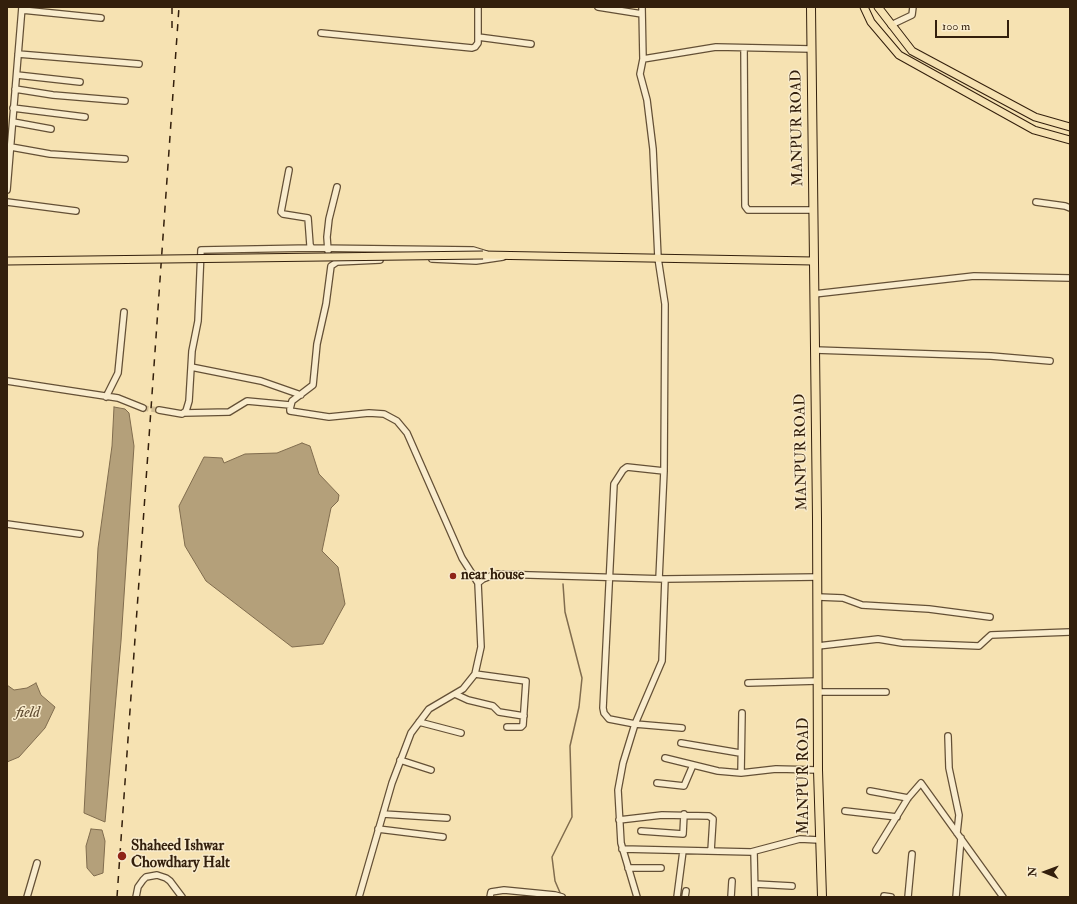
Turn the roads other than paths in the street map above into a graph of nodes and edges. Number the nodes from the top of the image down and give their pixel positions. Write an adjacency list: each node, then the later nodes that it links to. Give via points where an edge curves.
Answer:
1 (478, 7): 13 (street)
2 (598, 7): 9 (street)
3 (642, 7): 9 (street)
4 (811, 7): 16 (highway, MANPUR ROAD)
5 (864, 7): 29 (main road, via 871,22 899,55 1034,130)
6 (878, 7): 11 (main road)
7 (913, 7): 11 (street, via 912,15)
8 (22, 9): 10 (street); 17 (street)
9 (642, 14): 18 (street)
10 (101, 18)
11 (892, 25): 27 (main road, via 912,51 1035,117)
12 (321, 33): 13 (street, via 472,48 476,46)
13 (478, 37): 14 (street)
14 (531, 44)
15 (744, 48): 16 (street); 18 (street, via 694,49); 38 (street, via 745,206 748,210)
16 (811, 49): 38 (highway, MANPUR ROAD)
17 (18, 54): 19 (street); 20 (street)
18 (643, 59): 44 (street, via 640,74 647,100 653,149)
19 (139, 64)
20 (17, 75): 21 (street); 22 (street)
21 (80, 82)
22 (15, 90): 23 (street); 24 (street)
23 (125, 101)
24 (13, 108): 25 (street); 26 (street)
25 (85, 117)
26 (13, 122): 28 (street); 30 (street)
27 (1070, 127)
28 (51, 129)
29 (1070, 140)
30 (9, 144): 31 (street, via 50,154); 34 (street)
31 (125, 159)
32 (289, 170): 40 (street, via 281,212 308,218)
33 (337, 187): 41 (street, via 329,219)
34 (7, 190)
35 (7, 202): 39 (street)
36 (1036, 202): 37 (street)
37 (1070, 208)
38 (813, 210): 46 (highway, MANPUR ROAD)
39 (76, 211)
40 (312, 248): 41 (street); 53 (street, via 201,250 198,321)
41 (327, 248): 42 (street, via 473,250); 47 (street)
42 (486, 255): 43 (main road); 45 (main road, bridge)
43 (507, 256): 44 (main road); 47 (street, via 476,260 386,259 337,262)
44 (658, 258): 46 (main road); 61 (street, via 665,304)
45 (7, 261)
46 (814, 261): 49 (highway, MANPUR ROAD)
47 (331, 265): 55 (street, via 317,344 314,382 312,387)
48 (1070, 278): 49 (street, via 974,276)
49 (814, 294): 51 (highway, MANPUR ROAD)
50 (124, 312): 56 (street, via 118,373)
51 (815, 350): 52 (street, via 991,356); 64 (highway, MANPUR ROAD)
52 (1050, 361)
53 (191, 367): 55 (street, via 261,381); 60 (street, via 189,401)
54 (7, 381): 56 (street)
55 (301, 395): 57 (street)
56 (106, 397): 58 (street, via 118,398)
57 (290, 405): 60 (street, via 248,401 229,412); 67 (street, via 290,411 329,417 369,413 384,414 397,421 407,433 462,558)
58 (143, 408)
59 (159, 410): 60 (street)
60 (184, 413)
61 (664, 471): 65 (street, via 627,467 614,484); 66 (street)
62 (7, 524): 63 (street)
63 (80, 534)
64 (818, 578): 66 (street); 68 (highway, MANPUR ROAD)
65 (610, 579): 66 (street); 67 (street, via 496,574); 81 (street, via 604,713 609,719)
66 (662, 579): 81 (street, via 662,661)
67 (478, 583): 72 (street, via 481,647)
68 (818, 598): 69 (street, via 843,598 862,605 929,609); 71 (highway, MANPUR ROAD)
69 (990, 617)
70 (1070, 632): 71 (street, via 991,635 979,646 902,643 878,639)
71 (818, 646): 73 (highway, MANPUR ROAD)
72 (475, 674): 77 (street, via 468,684); 79 (street, via 525,680)
73 (818, 681): 74 (street); 75 (highway, MANPUR ROAD)
74 (748, 683)
75 (819, 692): 76 (street); 92 (highway, MANPUR ROAD)
76 (886, 692)
77 (455, 694): 79 (street, via 493,706 499,712); 80 (street, via 434,705)
78 (742, 713): 87 (street)
79 (524, 716): 82 (street, via 522,726)
80 (418, 722): 84 (street); 89 (street)
81 (635, 724): 83 (street); 102 (street, via 619,783)
82 (507, 727)
83 (682, 728)
84 (461, 733)
85 (948, 736): 105 (street, via 948,768 959,815)
86 (681, 743): 87 (street)
87 (740, 753): 93 (street)
88 (665, 758): 90 (street)
89 (400, 760): 91 (street); 98 (street)
90 (693, 765): 93 (street); 94 (street, via 684,786)
91 (431, 770)
92 (818, 770): 93 (street, via 776,769); 107 (highway, MANPUR ROAD)
93 (741, 773)
94 (657, 783)
95 (870, 792): 96 (street)
96 (908, 798): 100 (street); 105 (street, via 919,783 922,783)
97 (845, 811): 100 (street)
98 (384, 814): 101 (street); 103 (street)
99 (684, 814): 102 (street); 104 (street, via 683,834); 110 (street, via 713,818)
100 (897, 817): 109 (street)
101 (447, 818)
102 (619, 820): 108 (street)
103 (378, 829): 106 (street); 124 (street)
104 (641, 831)
105 (959, 835): 134 (street); 135 (street)
106 (443, 837)
107 (819, 840): 112 (street, via 800,839); 131 (highway, MANPUR ROAD)
108 (622, 849): 111 (street); 115 (street)
109 (876, 850)
110 (712, 851): 111 (street); 112 (street)
111 (683, 852): 128 (street)
112 (754, 852): 118 (street)
113 (912, 854): 133 (street)
114 (37, 863): 121 (street)
115 (628, 868): 116 (street); 127 (street)
116 (661, 868)
117 (732, 881): 129 (street)
118 (755, 884): 119 (street); 130 (street)
119 (792, 886)
120 (884, 896): 132 (street)
121 (26, 897)
122 (136, 897): 123 (street, via 143,880 156,875 166,878)
123 (182, 897)
124 (358, 897)
125 (490, 897): 126 (street, via 491,892 504,890)
126 (562, 897)
127 (637, 897)
128 (676, 897)
129 (731, 897)
130 (755, 897)
131 (822, 897)
132 (891, 897)
133 (908, 897)
134 (956, 897)
135 (1003, 897)

